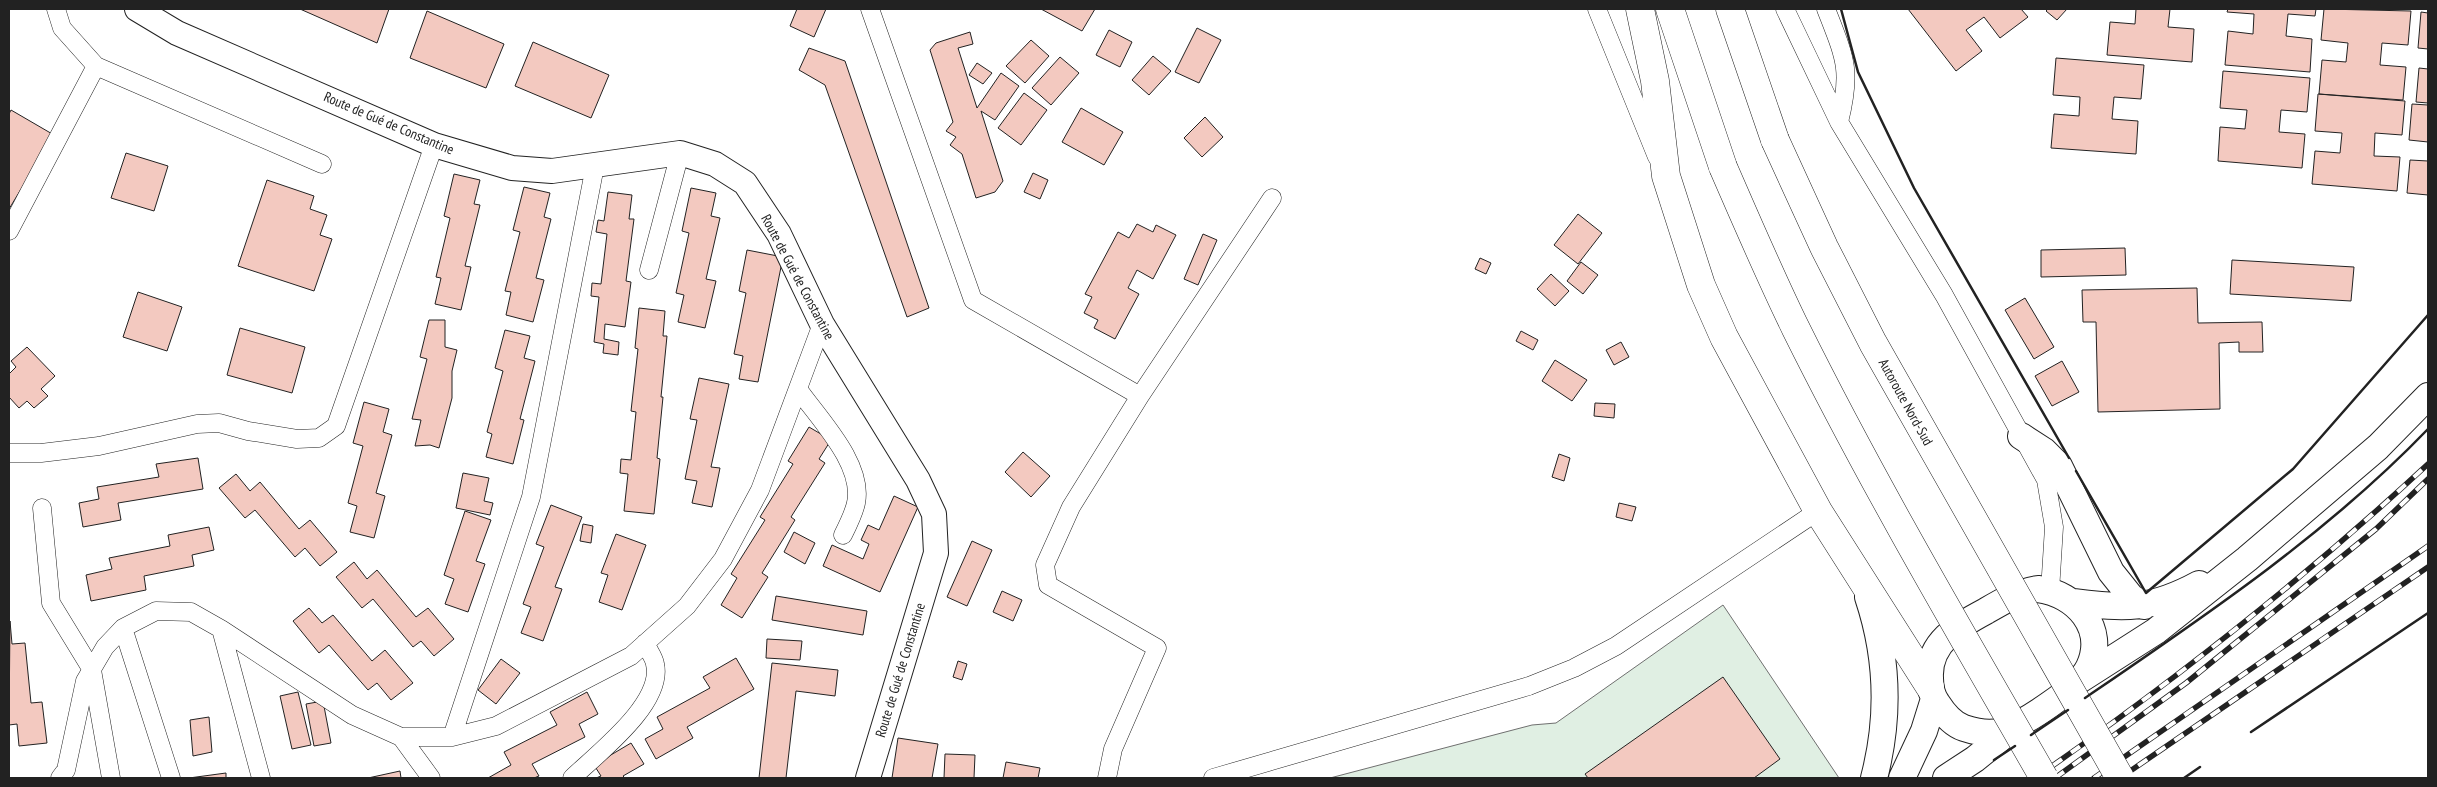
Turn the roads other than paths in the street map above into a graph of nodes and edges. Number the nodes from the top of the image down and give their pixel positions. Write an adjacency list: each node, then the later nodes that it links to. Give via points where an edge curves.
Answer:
1 (56, 9): 10 (street, via 62,28)
2 (137, 9): 12 (main road, Route de Gué de Constantine, via 177,33)
3 (870, 9): 22 (street, via 973,300)
4 (1597, 9): 16 (street, via 1640,120)
5 (1640, 9): 16 (highway, via 1655,81)
6 (1670, 9): 54 (highway, bridge, via 1724,168 1772,279 1823,382)
7 (1730, 9): 55 (highway, Autoroute Nord-Sud, bridge, via 1775,140 1824,247 1873,343)
8 (1786, 9): 11 (street)
9 (1826, 9): 11 (street, via 1847,74)
10 (96, 66): 14 (street); 18 (street)
11 (1839, 122): 24 (street, via 1944,294)
12 (434, 145): 15 (main road, Route de Gué de Constantine, via 512,168 552,171); 25 (street, via 336,426 319,438 297,439 219,423 197,424 99,446)
13 (680, 153): 15 (main road, Route de Gué de Constantine); 19 (street); 20 (main road, Route de Gué de Constantine, via 715,164 745,183 779,234)
14 (322, 164)
15 (595, 166): 41 (street, via 531,497)
16 (1666, 176): 27 (highway, via 1702,285 1724,337)
17 (1272, 198): 22 (street)
18 (9, 231)
19 (649, 270)
20 (822, 324): 21 (street); 48 (main road, Route de Gué de Constantine, via 918,480 934,514 936,553)
21 (798, 390): 28 (street, via 851,462 857,484 856,503); 35 (street, via 760,490 723,559 687,606)
22 (1140, 396): 49 (street, via 1071,508 1045,565 1048,585 1157,648 1113,749)
23 (2428, 396): 29 (main road, via 2378,447)
24 (2022, 436): 31 (street, via 2050,494); 32 (main road, via 2059,466 2111,572 2130,597)
25 (9, 454)
26 (42, 508): 36 (street, via 51,603)
27 (1818, 512): 30 (highway); 50 (street, via 1623,641 1574,668 1529,686)
28 (843, 535)
29 (2247, 559): 32 (main road, via 2176,596); 37 (main road, via 2156,631)
30 (1863, 582): 38 (highway); 51 (main road, via 1876,622 1884,665 1886,707 1882,750)
31 (2062, 596): 32 (main road, via 2108,606); 37 (main road, via 2090,624 2093,653); 38 (main road, via 2026,591 1955,628 1934,654 1930,670)
32 (2144, 606)
33 (123, 628): 34 (street, via 156,611 192,612); 36 (street, via 104,647); 44 (street)
34 (221, 629): 40 (street, via 352,715); 45 (street)
35 (645, 643): 41 (street, via 632,656 496,726); 47 (street, via 656,664 655,686 641,711)
36 (92, 670): 42 (street, via 86,681 66,770); 43 (street)
37 (2081, 680): 39 (main road)
38 (1932, 693): 39 (main road, via 1945,716 1962,727 1981,733 2000,731); 52 (main road, via 1924,731)
39 (2019, 723): 53 (main road)
40 (401, 737): 41 (street); 46 (street)
41 (452, 737)
42 (60, 778)
43 (111, 778)
44 (172, 778)
45 (261, 778)
46 (431, 778)
47 (572, 778)
48 (868, 778)
49 (1107, 778)
50 (1213, 778)
51 (1874, 778)
52 (1902, 778)
53 (1946, 778)
54 (2044, 778)
55 (2120, 778)

